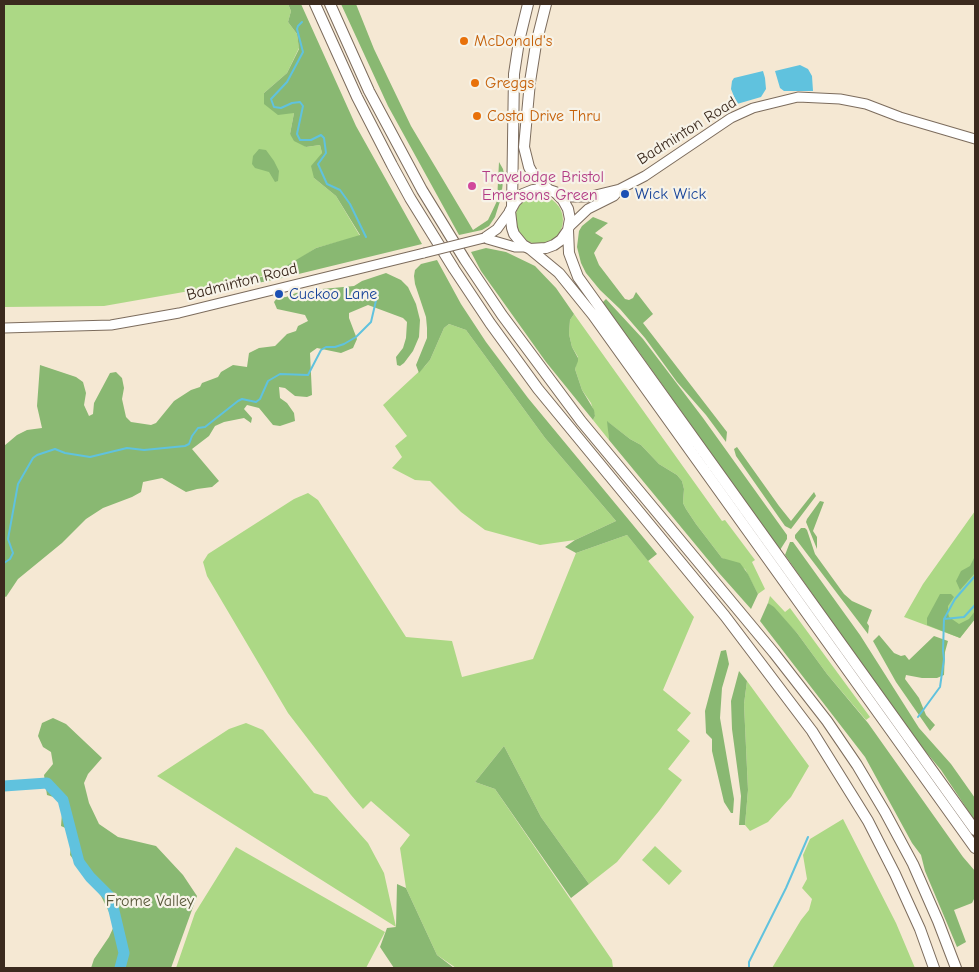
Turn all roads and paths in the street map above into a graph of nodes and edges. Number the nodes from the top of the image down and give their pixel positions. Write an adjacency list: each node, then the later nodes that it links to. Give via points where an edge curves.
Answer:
1 (315, 4): 15 (highway, via 392,165 454,269 544,396 725,616 812,731 868,821 891,865)
2 (330, 4): 16 (highway, via 369,92 417,182 502,315 581,421 774,653 857,765 913,864)
3 (528, 4): 8 (highway, via 514,74)
4 (546, 4): 7 (highway, via 530,82 524,147 534,176)
5 (975, 139): 6 (main road, Badminton Road, via 866,104 798,97 754,108 731,118 645,176)
6 (620, 189): 7 (main road, Badminton Road, via 571,197); 9 (main road, Badminton Road, via 614,196 588,209)
7 (552, 191): 8 (highway, via 533,190 522,194); 9 (highway, via 568,209)
8 (511, 209): 10 (main road, Badminton Road, via 497,230); 11 (highway, via 512,228)
9 (568, 228): 11 (highway, via 554,245); 13 (highway, via 569,254 578,276)
10 (484, 238): 11 (main road); 12 (main road, Badminton Road, bridge, via 179,313 111,324)
11 (528, 248): 14 (highway, via 559,273 593,315)
12 (4, 328)
13 (975, 830)
14 (975, 848)
15 (934, 968)
16 (956, 968)

